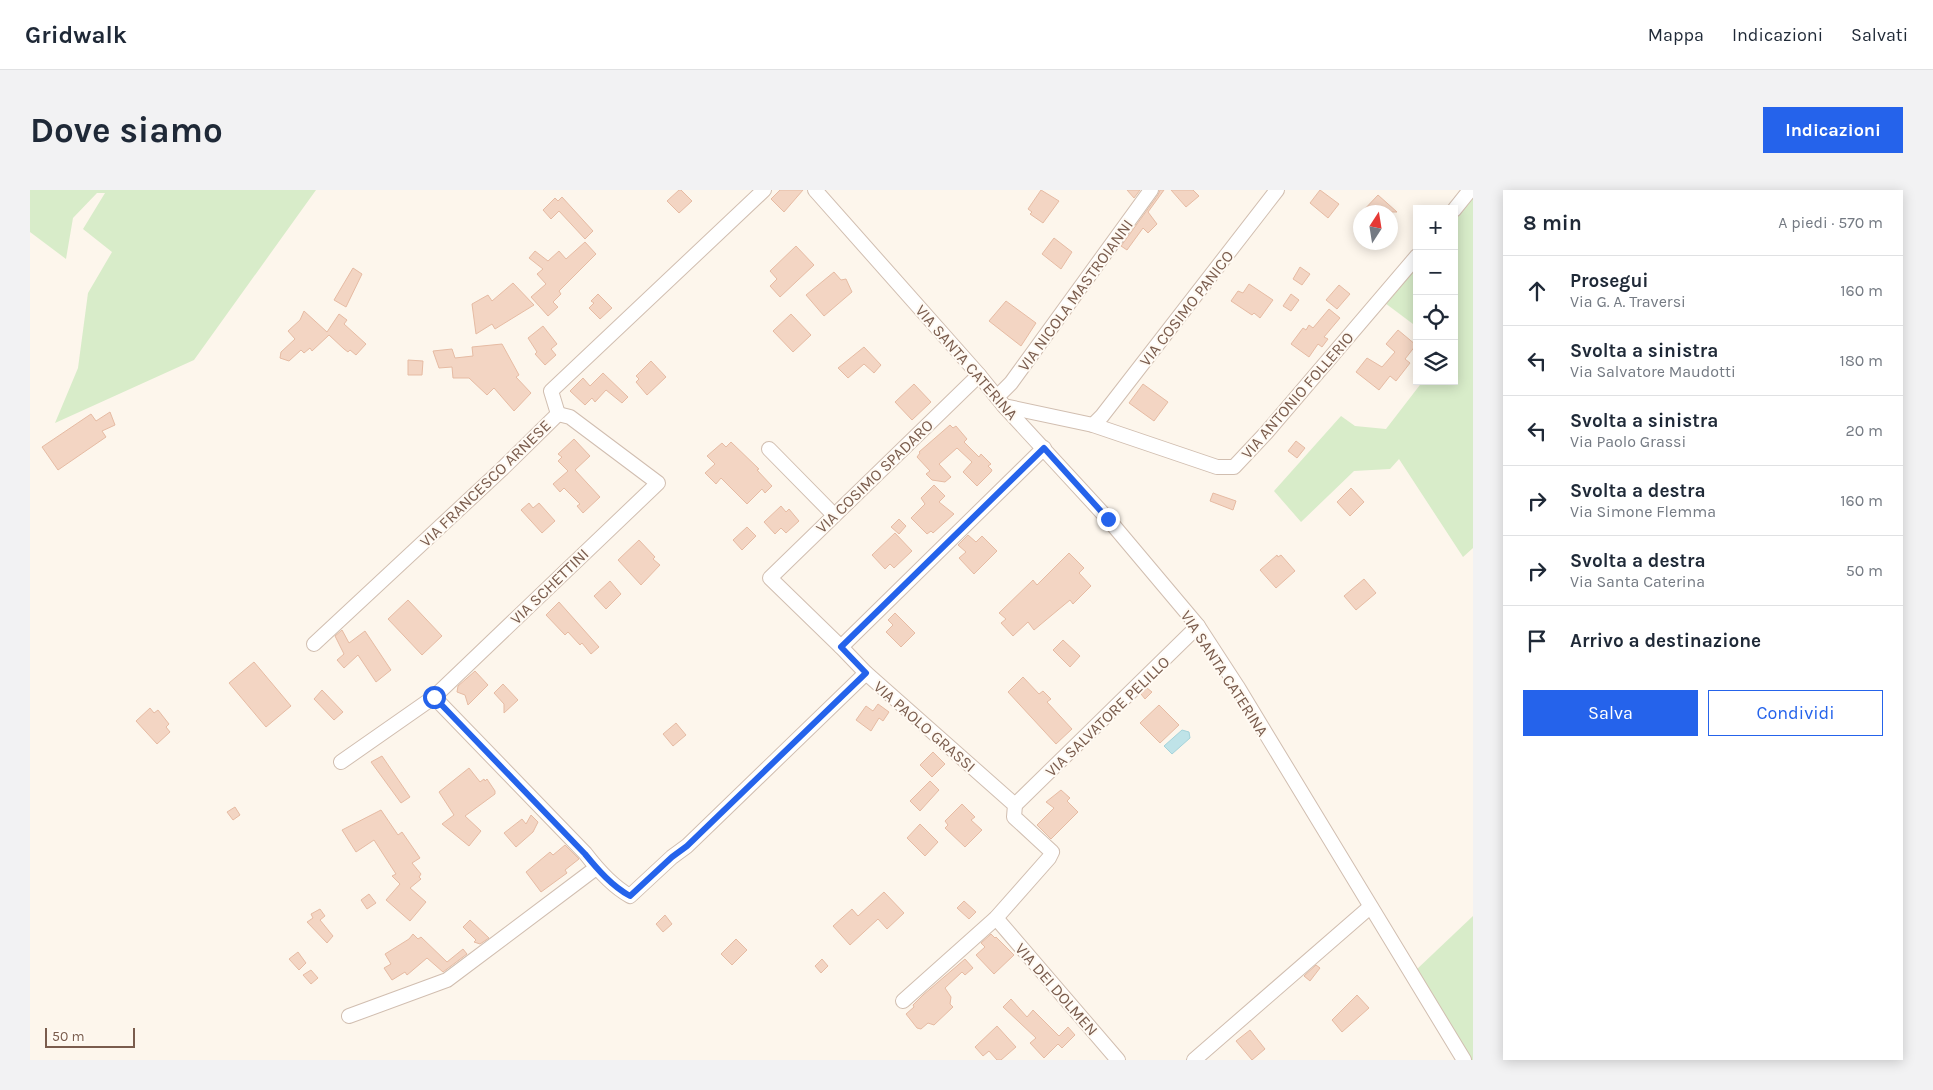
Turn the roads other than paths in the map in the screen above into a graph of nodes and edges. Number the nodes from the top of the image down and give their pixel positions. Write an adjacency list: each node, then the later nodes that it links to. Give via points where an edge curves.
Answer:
1 (764, 190): 10 (street, VIA FRANCESCO ARNESE, via 552,390)
2 (815, 190): 8 (street, VIA SANTA CATERINA)
3 (1152, 190): 9 (street, VIA NICOLA MASTROIANNI, via 1011,383)
4 (1277, 190): 11 (street, VIA COSIMO PANICO)
5 (1470, 190): 6 (street)
6 (1458, 205)
7 (1413, 261): 11 (street, VIA ANTONIO FOLLERIO, via 1234,467 1217,467)
8 (979, 375): 9 (street, VIA SANTA CATERINA); 14 (street, VIA COSIMO SPADARO)
9 (1001, 402): 11 (street, VIA ANTONIO FOLLERIO); 12 (street, VIA SANTA CATERINA)
10 (558, 414): 17 (street, VIA FRANCESCO ARNESE); 20 (street, VIA SCHETTINI, via 570,417 658,482)
11 (1093, 425)
12 (1044, 448): 16 (street, VIA SANTA CATERINA); 18 (street)
13 (769, 449): 14 (street)
14 (834, 515): 15 (street, VIA COSIMO SPADARO)
15 (770, 578): 18 (street, VIA PAOLO GRASSI)
16 (1198, 626): 22 (street, VIA SALVATORE PELILLO); 24 (street, VIA SANTA CATERINA)
17 (314, 644)
18 (841, 647): 19 (street, VIA PAOLO GRASSI)
19 (866, 673): 22 (street, VIA PAOLO GRASSI); 23 (street, via 687,846 630,896 618,890)
20 (434, 697): 21 (street, VIA SCHETTINI); 23 (street)
21 (341, 762)
22 (1015, 805): 25 (street, VIA PAOLO GRASSI, via 1014,817 1052,852)
23 (596, 868): 27 (street, via 447,980)
24 (1370, 907): 29 (street); 30 (street, VIA SANTA CATERINA)
25 (996, 918): 26 (street); 28 (street, VIA DEI DOLMEN)
26 (903, 1001)
27 (349, 1016)
28 (1118, 1060)
29 (1194, 1060)
30 (1464, 1060)

